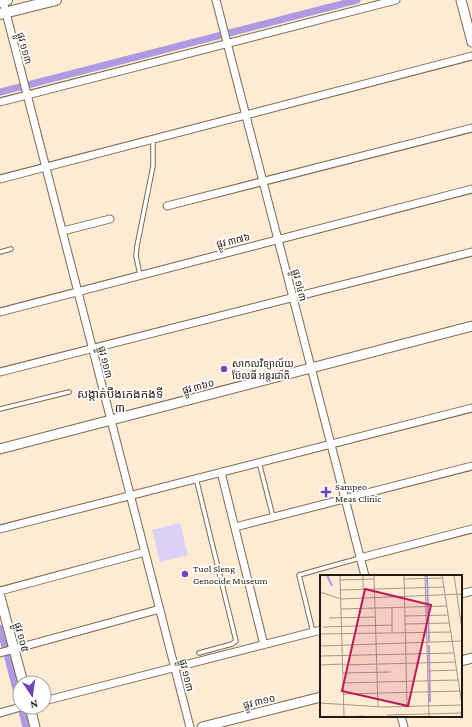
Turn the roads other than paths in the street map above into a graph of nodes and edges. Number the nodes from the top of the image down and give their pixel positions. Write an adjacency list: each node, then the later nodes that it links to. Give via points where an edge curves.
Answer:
1 (56, 0): 6 (main road)
2 (216, 0): 7 (street, ផ្លូវ ១៤៣)
3 (396, 0): 7 (street)
4 (461, 0): 8 (street)
5 (3, 1): 6 (street, ផ្លូវ ១១៣)
6 (3, 14): 10 (street, ផ្លូវ ១១៣)
7 (226, 40): 10 (street); 12 (street, ផ្លូវ ១៤៣)
8 (472, 42)
9 (472, 56): 12 (street)
10 (27, 92): 11 (street); 15 (street, ផ្លូវ ១១៣)
11 (0, 102)
12 (246, 115): 14 (street); 17 (street, ផ្លូវ ១៤៣)
13 (472, 128): 17 (street)
14 (153, 139): 15 (street); 26 (lane, via 152,166 136,256)
15 (46, 167): 16 (street); 21 (street, ផ្លូវ ១១៣)
16 (0, 179)
17 (263, 182): 19 (street); 22 (street, ផ្លូវ ១៤៣)
18 (472, 189): 22 (street, ផ្លូវ ៣៧៦)
19 (167, 206)
20 (110, 219): 21 (street)
21 (62, 231): 27 (street, ផ្លូវ ១១៣)
22 (278, 239): 26 (street, ផ្លូវ ៣៧៦); 28 (street, ផ្លូវ ១៤៣)
23 (11, 249): 24 (lane)
24 (0, 252)
25 (472, 252): 28 (street)
26 (140, 275): 27 (street, ផ្លូវ ៣៧៦)
27 (78, 291): 29 (street, ផ្លូវ ៣៧៦); 31 (street, ផ្លូវ ១១៣)
28 (293, 297): 31 (street); 32 (street, ផ្លូវ ១៤៣)
29 (0, 312)
30 (472, 326): 32 (street, ផ្លូវ ៣៦០)
31 (93, 349): 33 (street); 37 (street, ផ្លូវ ១១៣)
32 (311, 368): 37 (street, ផ្លូវ ៣៦០); 38 (street, ផ្លូវ ១៤៣)
33 (0, 372)
34 (69, 392): 36 (lane)
35 (472, 408): 38 (street)
36 (0, 409)
37 (111, 420): 39 (street, ផ្លូវ ៣៦០); 44 (street, ផ្លូវ ១១៣)
38 (331, 444): 40 (street); 45 (street, ផ្លូវ ១៤៣)
39 (0, 449)
40 (259, 462): 42 (street); 46 (lane)
41 (472, 466): 45 (street)
42 (221, 472): 43 (street); 47 (street)
43 (196, 478): 44 (street); 63 (lane, via 236,641)
44 (131, 495): 48 (street); 50 (street, ផ្លូវ ១១៣)
45 (345, 499): 46 (street); 51 (street, ផ្លូវ ១៤៣)
46 (273, 518): 47 (street)
47 (235, 527): 60 (street)
48 (0, 528)
49 (472, 529): 51 (street)
50 (145, 552): 53 (street); 57 (street, ផ្លូវ ១១៣)
51 (360, 558): 52 (street, ផ្លូវ ១៤៣); 59 (lane, via 299,575)
52 (365, 575)
53 (0, 591)
54 (472, 591): 55 (street)
55 (462, 594)
56 (0, 597): 61 (street, ផ្លូវ ១០៥)
57 (160, 609): 61 (street); 66 (street, ផ្លូវ ១១៣)
58 (320, 630): 59 (street)
59 (313, 632): 60 (street)
60 (264, 645): 66 (street)
61 (12, 650): 62 (street); 67 (street, ផ្លូវ ១០៥)
62 (1, 652)
63 (199, 653)
64 (472, 658): 65 (street)
65 (462, 661)
66 (175, 667): 69 (street); 75 (street, ផ្លូវ ១១៣)
67 (20, 675)
68 (320, 696): 76 (street, ផ្លូវ ៣១០)
69 (52, 699)
70 (12, 710): 71 (street)
71 (0, 713)
72 (32, 715): 74 (street)
73 (401, 717): 77 (street)
74 (35, 727)
75 (190, 727)
76 (202, 727)
77 (404, 727)

